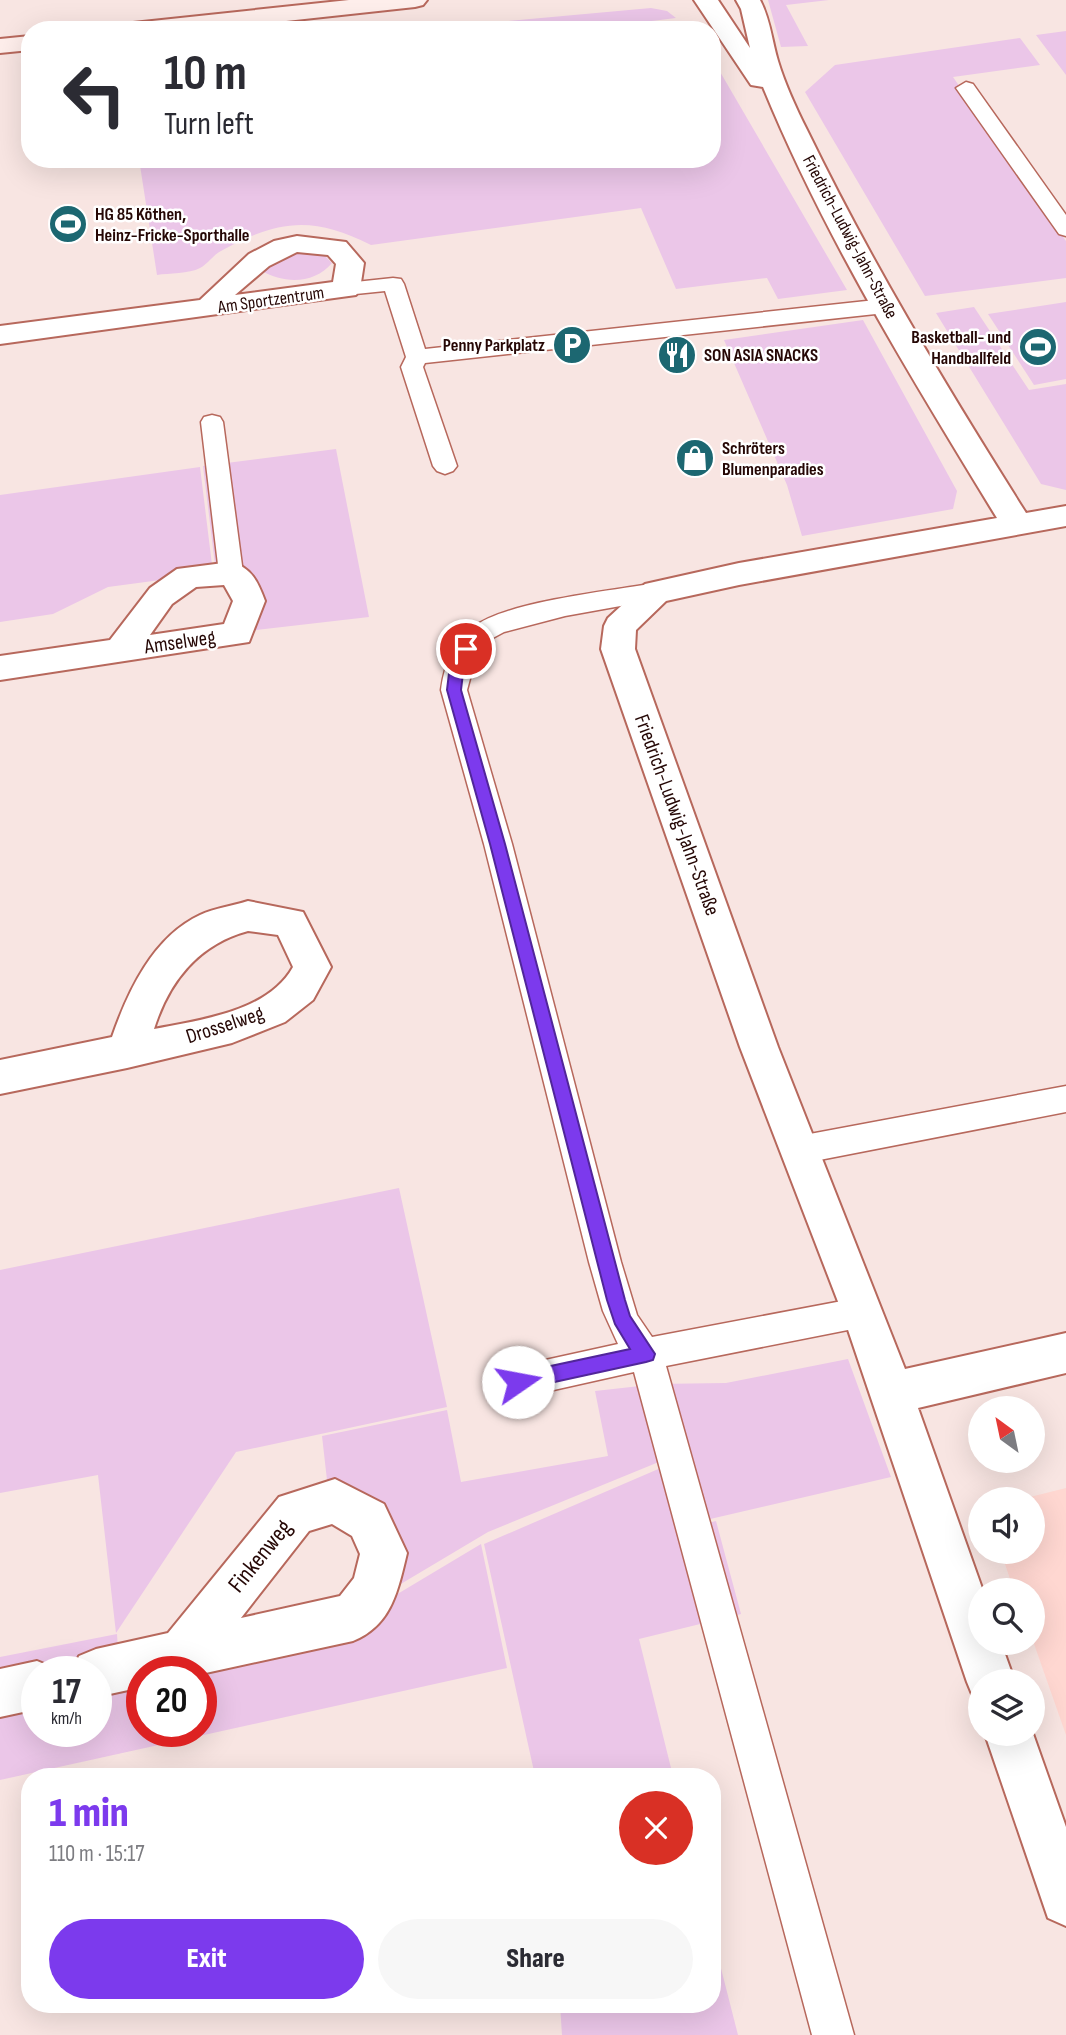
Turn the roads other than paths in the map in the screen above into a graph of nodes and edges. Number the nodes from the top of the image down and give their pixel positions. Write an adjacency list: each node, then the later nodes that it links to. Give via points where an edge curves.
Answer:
1 (415, 0): 4 (main road)
2 (706, 0): 5 (street, Friedrich-Ludwig-Jahn-Straße)
3 (747, 0): 10 (street, Friedrich-Ludwig-Jahn-Straße)
4 (218, 21)
5 (720, 21)
6 (721, 22): 10 (street, Friedrich-Ludwig-Jahn-Straße)
7 (21, 44): 8 (main road)
8 (0, 47)
9 (966, 88): 11 (lane)
10 (793, 128): 13 (street, Friedrich-Ludwig-Jahn-Straße)
11 (1066, 230)
12 (346, 289): 14 (street, Am Sportzentrum); 14 (street, Am Sportzentrum, via 350,263 336,248 297,244 270,253); 16 (lane, via 393,284)
13 (885, 306): 16 (lane); 20 (street, Friedrich-Ludwig-Jahn-Straße)
14 (208, 308): 15 (street, Am Sportzentrum)
15 (0, 335)
16 (417, 357): 18 (lane, via 412,367)
17 (212, 422): 21 (lane)
18 (445, 466)
19 (1066, 516): 20 (street)
20 (1017, 524): 22 (street)
21 (231, 573): 23 (street, Amselweg, via 188,577 161,596); 23 (street, Amselweg, via 243,583 249,601 237,634)
22 (656, 592): 28 (street, Friedrich-Ludwig-Jahn-Straße, via 620,626 618,649); 31 (lane, via 514,620 483,631 457,665 454,690 608,1273 622,1318)
23 (120, 650): 24 (street, Amselweg)
24 (0, 668)
25 (127, 1052): 25 (street, Drosselweg, via 218,1032 271,1011 300,989 312,967 290,922 248,916 212,926 173,956 142,1006); 26 (street, Drosselweg)
26 (0, 1077)
27 (1066, 1099): 28 (lane)
28 (799, 1150): 29 (street, Friedrich-Ludwig-Jahn-Straße)
29 (863, 1312): 31 (lane); 33 (street, Friedrich-Ludwig-Jahn-Straße)
30 (1066, 1353): 33 (street)
31 (646, 1354): 32 (lane); 41 (lane)
32 (518, 1382)
33 (891, 1393): 35 (street, Friedrich-Ludwig-Jahn-Straße)
34 (181, 1655): 36 (street)
35 (987, 1669)
36 (112, 1670)
37 (21, 1688): 38 (street)
38 (0, 1693)
39 (1013, 1746): 40 (street)
40 (1066, 1900)
41 (833, 2035)

